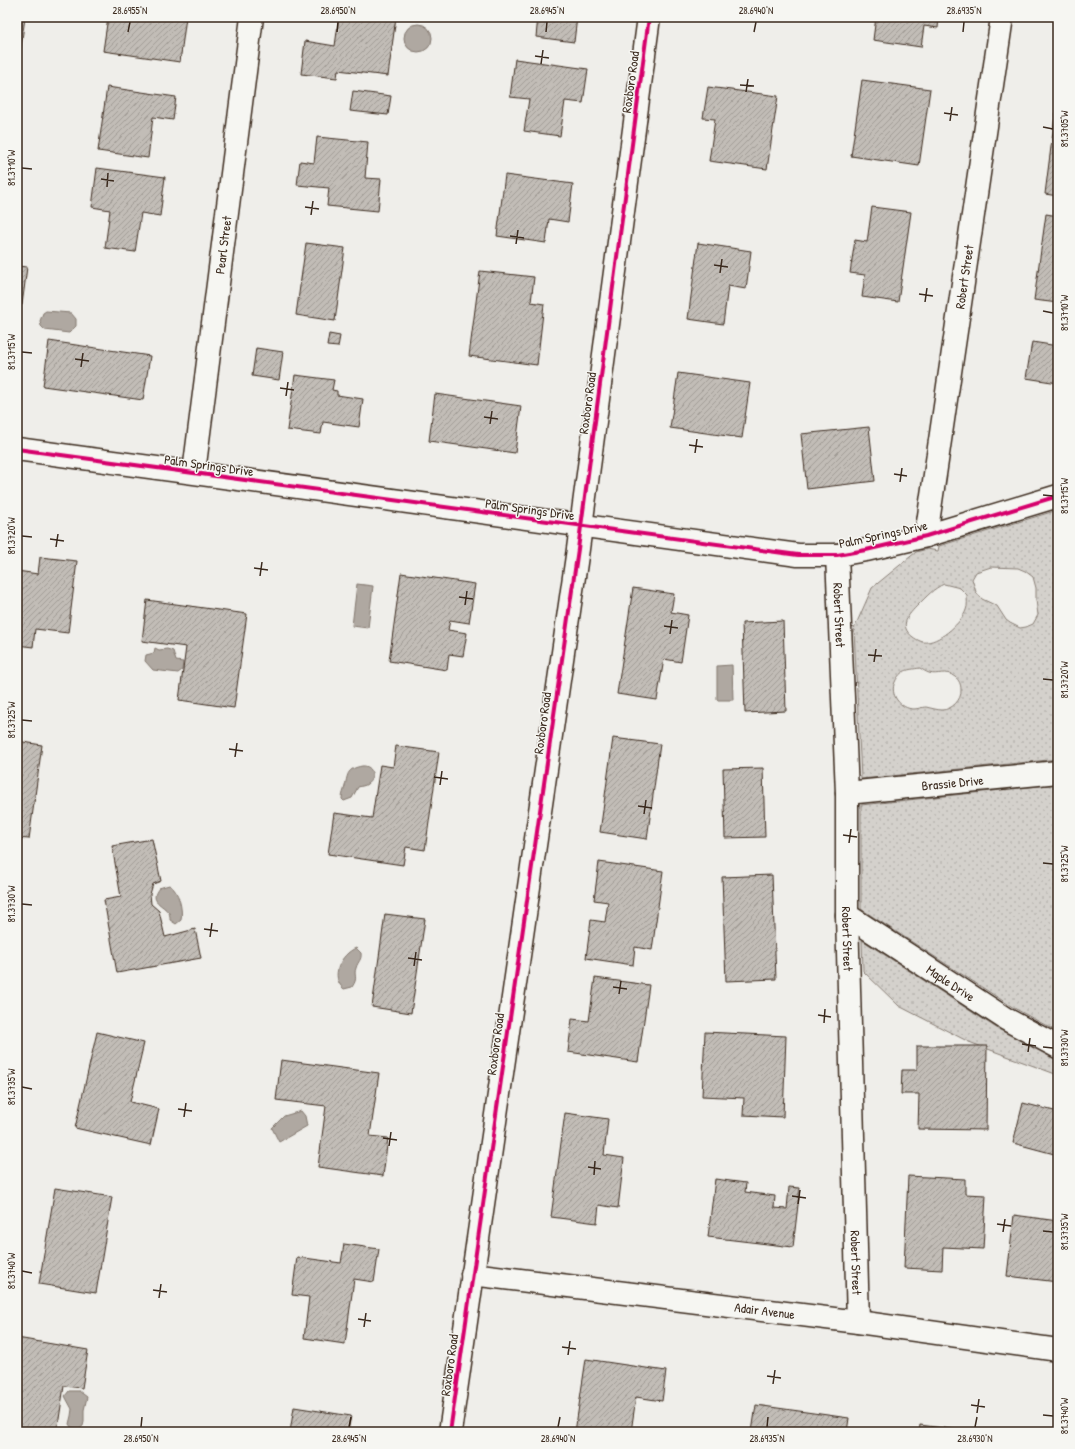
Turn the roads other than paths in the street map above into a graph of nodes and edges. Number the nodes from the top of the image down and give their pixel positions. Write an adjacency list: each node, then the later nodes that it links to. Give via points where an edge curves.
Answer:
1 (252, 17): 5 (street, Pearl Street)
2 (649, 17): 7 (street, Roxboro Road)
3 (1002, 17): 8 (street, Robert Street)
4 (17, 449): 5 (street, Palm Springs Drive)
5 (194, 472): 7 (street, Palm Springs Drive)
6 (1058, 496): 8 (street, Palm Springs Drive)
7 (581, 526): 9 (street, Palm Springs Drive, via 798,555); 14 (street, Roxboro Road)
8 (926, 536): 9 (street, Palm Springs Drive)
9 (837, 555): 11 (street, Robert Street)
10 (1058, 772): 11 (street, Brassie Drive)
11 (847, 793): 12 (street, Robert Street)
12 (847, 915): 13 (street, Maple Drive, via 1006,1019); 15 (street, Robert Street)
13 (1058, 1047)
14 (472, 1274): 15 (street, Adair Avenue); 17 (street, Roxboro Road)
15 (858, 1322): 16 (street, Adair Avenue)
16 (1058, 1350)
17 (450, 1432)

